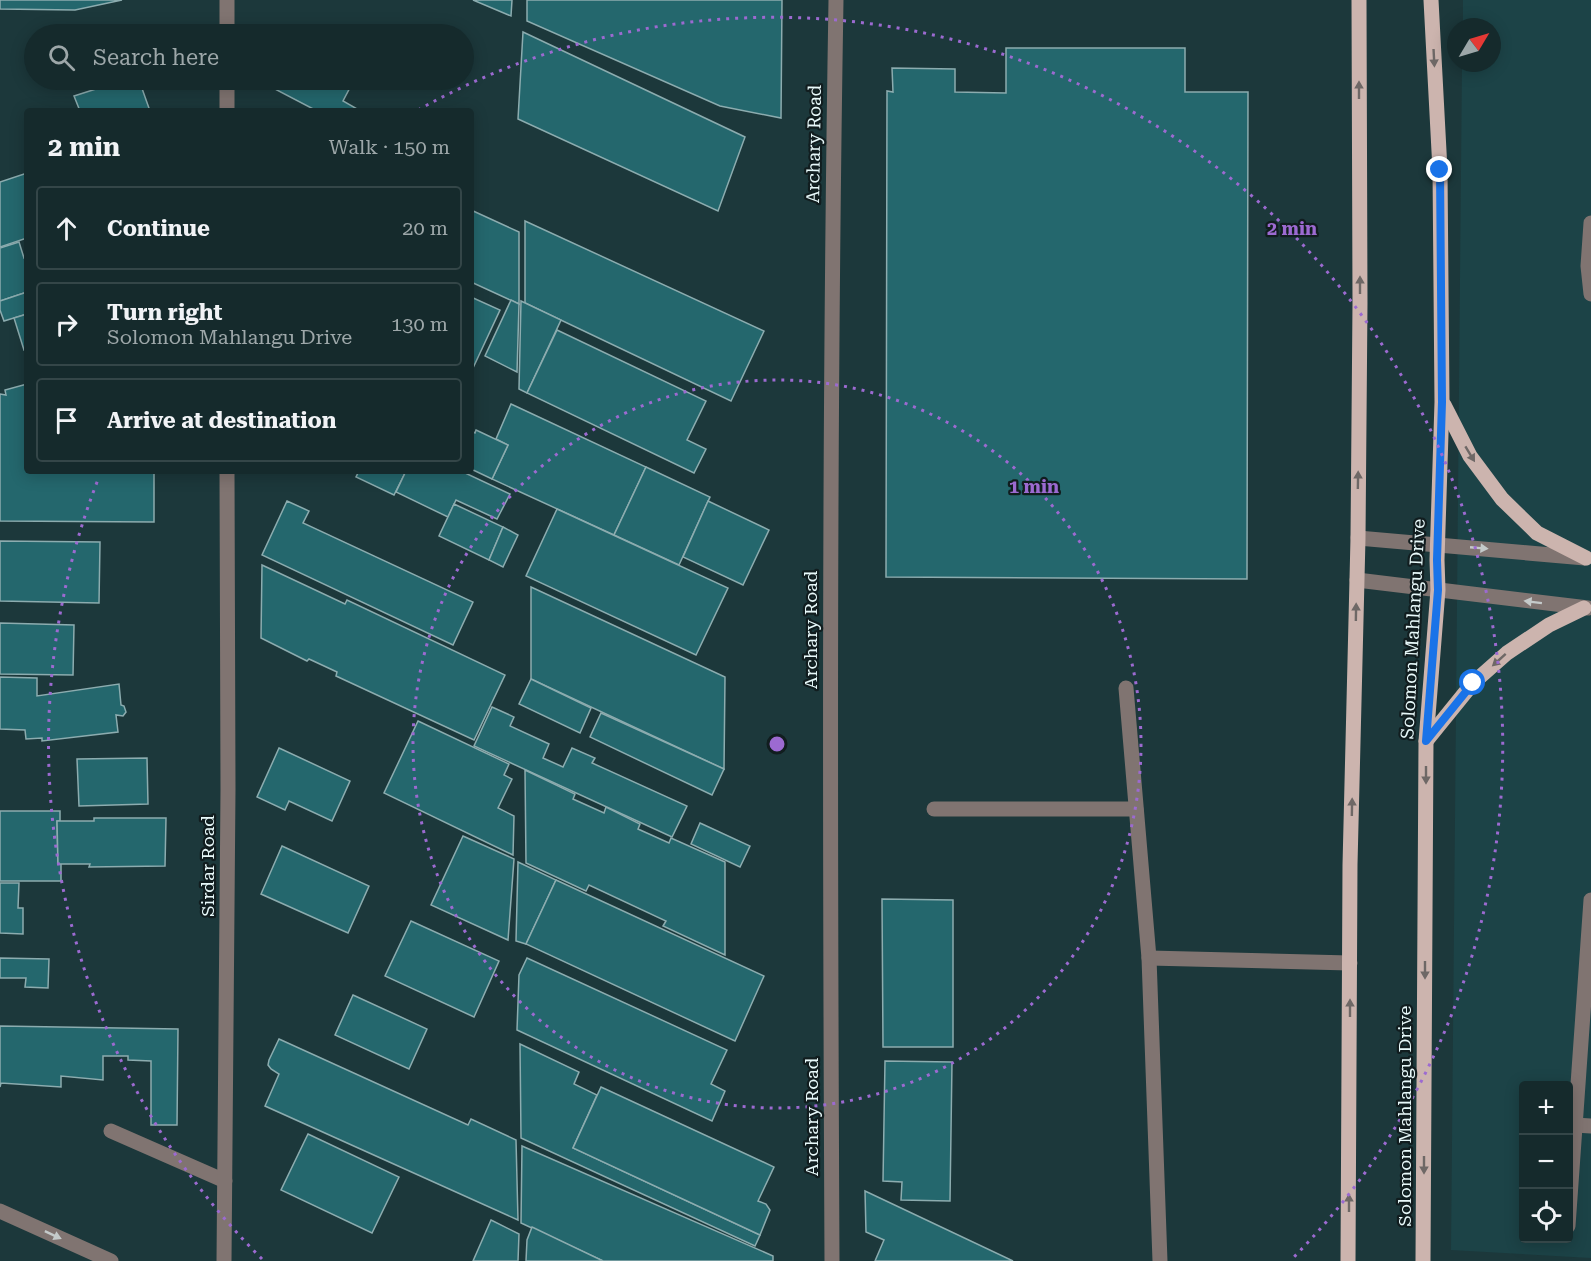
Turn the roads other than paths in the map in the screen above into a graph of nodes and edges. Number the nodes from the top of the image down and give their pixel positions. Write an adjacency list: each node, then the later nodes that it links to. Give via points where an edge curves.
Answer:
1 (227, 0): 5 (street)
2 (836, 0): 33 (street, Archary Road, via 830,607)
3 (1359, 0): 12 (main road, one-way to 3)
4 (1431, 0): 10 (main road, Solomon Mahlangu Drive, one-way to 10, via 1440,170)
5 (227, 24)
6 (227, 90): 7 (street)
7 (227, 108)
8 (1591, 223): 9 (street)
9 (1591, 294)
10 (1442, 402): 13 (main road, Solomon Mahlangu Drive); 14 (main road, one-way to 14, via 1470,456 1502,499 1537,533)
11 (227, 474): 28 (street, Sirdar Road)
12 (1358, 538): 13 (street); 15 (main road)
13 (1438, 545): 14 (street, one-way to 14); 16 (main road, Solomon Mahlangu Drive)
14 (1588, 558)
15 (1357, 580): 16 (street); 24 (main road, one-way to 15)
16 (1438, 590): 17 (street, one-way to 16); 19 (main road, Solomon Mahlangu Drive)
17 (1587, 608): 19 (main road, one-way to 19, via 1549,625 1507,653 1473,683)
18 (1126, 688): 21 (street)
19 (1426, 741): 36 (main road, Solomon Mahlangu Drive, one-way to 36)
20 (934, 809): 21 (street)
21 (1136, 809): 23 (street)
22 (1591, 900): 25 (street)
23 (1149, 958): 24 (street); 34 (street)
24 (1350, 963): 35 (main road, one-way to 24)
25 (1575, 1125): 26 (street); 29 (street)
26 (1591, 1126)
27 (111, 1131): 28 (street)
28 (225, 1181): 32 (street, Sirdar Road)
29 (1571, 1189)
30 (0, 1211): 31 (street, one-way to 31)
31 (111, 1261)
32 (224, 1261)
33 (832, 1261)
34 (1160, 1261)
35 (1348, 1261)
36 (1424, 1261)

